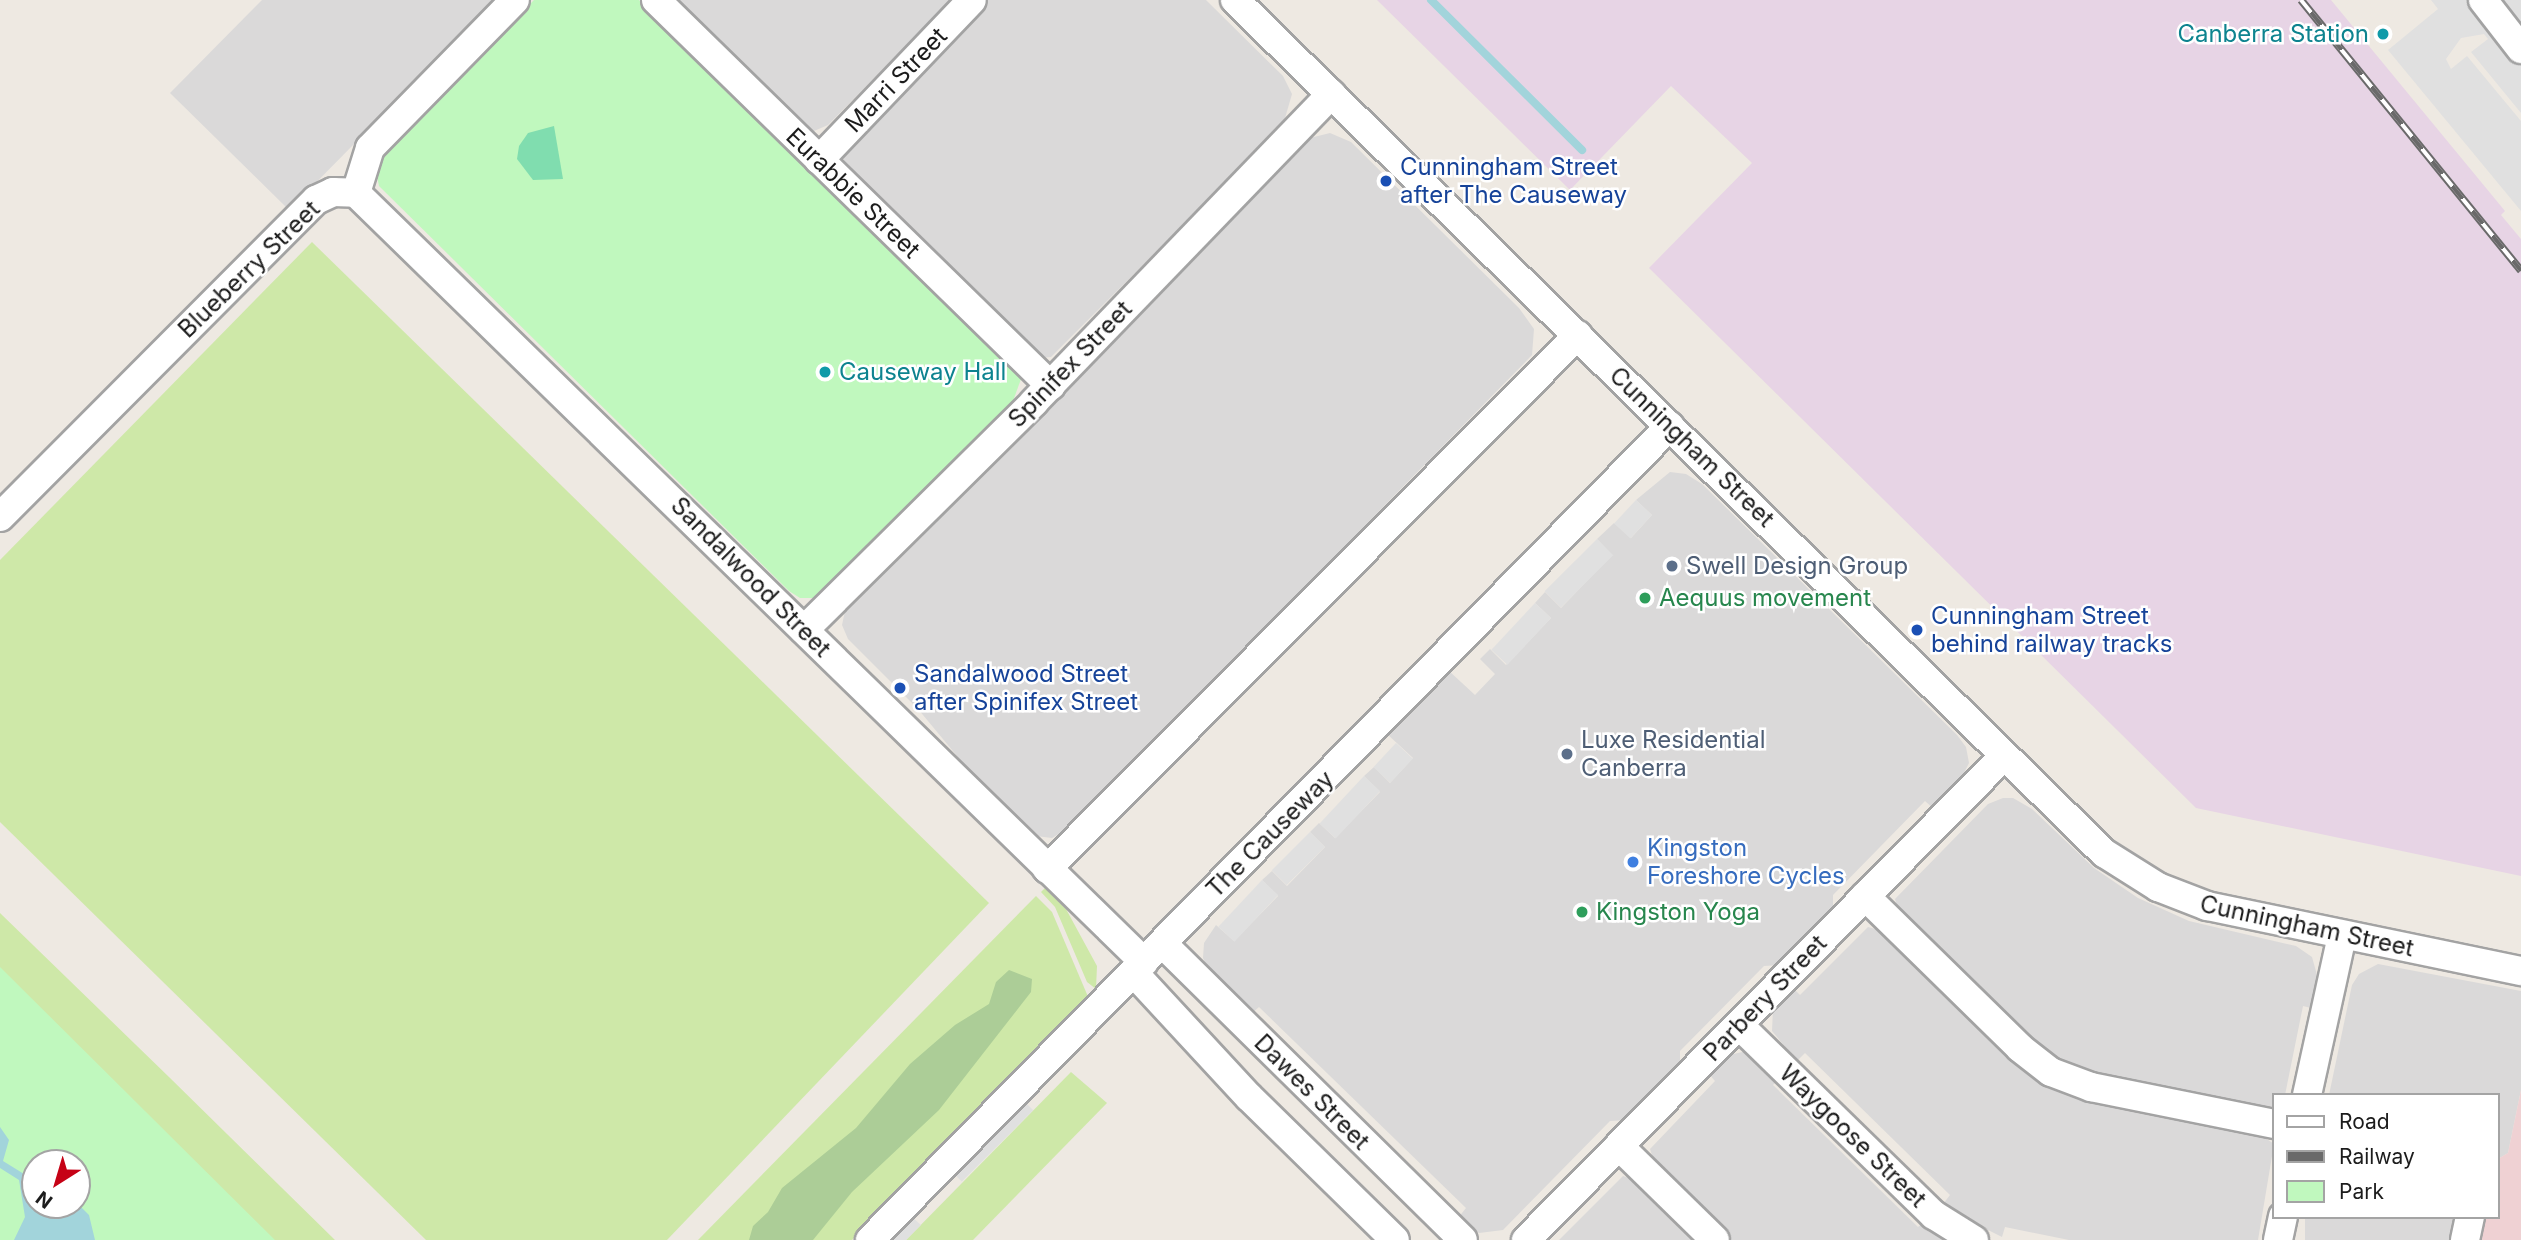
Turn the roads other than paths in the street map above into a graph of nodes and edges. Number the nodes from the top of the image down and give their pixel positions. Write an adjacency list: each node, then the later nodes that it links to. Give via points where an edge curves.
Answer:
1 (515, 0): 9 (street, via 370,148)
2 (656, 0): 8 (street, Eurabbie Street)
3 (972, 0): 8 (street, Marri Street)
4 (1236, 0): 7 (street, Cunningham Street)
5 (2483, 0): 6 (street)
6 (2521, 49)
7 (1331, 94): 10 (street, Cunningham Street); 11 (street, Spinifex Street)
8 (819, 160): 11 (street, Eurabbie Street)
9 (356, 193): 13 (street, Blueberry Street, via 332,192 316,200); 14 (street, Sandalwood Street)
10 (1578, 335): 12 (street, Cunningham Street); 16 (street)
11 (1051, 386): 14 (street, Spinifex Street)
12 (1670, 426): 15 (street, Cunningham Street); 19 (street, The Causeway)
13 (0, 517)
14 (804, 630): 16 (street, Sandalwood Street)
15 (2004, 755): 17 (street, Parbery Street); 18 (street, Cunningham Street, via 2105,853 2158,887 2233,914)
16 (1048, 869): 19 (street, Sandalwood Street)
17 (1865, 896): 21 (street, Parbery Street); 23 (street, via 2020,1048 2051,1072 2091,1087)
18 (2342, 936): 20 (street, Cunningham Street); 22 (street)
19 (1147, 959): 27 (street, The Causeway); 28 (street, Dawes Street, via 1249,1097); 29 (street, Dawes Street)
20 (2521, 971)
21 (1739, 1025): 24 (street, Parbery Street); 32 (street, Waygoose Street, via 1934,1216)
22 (2307, 1093)
23 (2272, 1124)
24 (1619, 1146): 30 (street, Parbery Street); 31 (street)
25 (2283, 1219): 33 (street)
26 (2470, 1219): 34 (street)
27 (870, 1240)
28 (1395, 1240)
29 (1463, 1240)
30 (1526, 1240)
31 (1715, 1240)
32 (1974, 1240)
33 (2278, 1240)
34 (2465, 1240)

